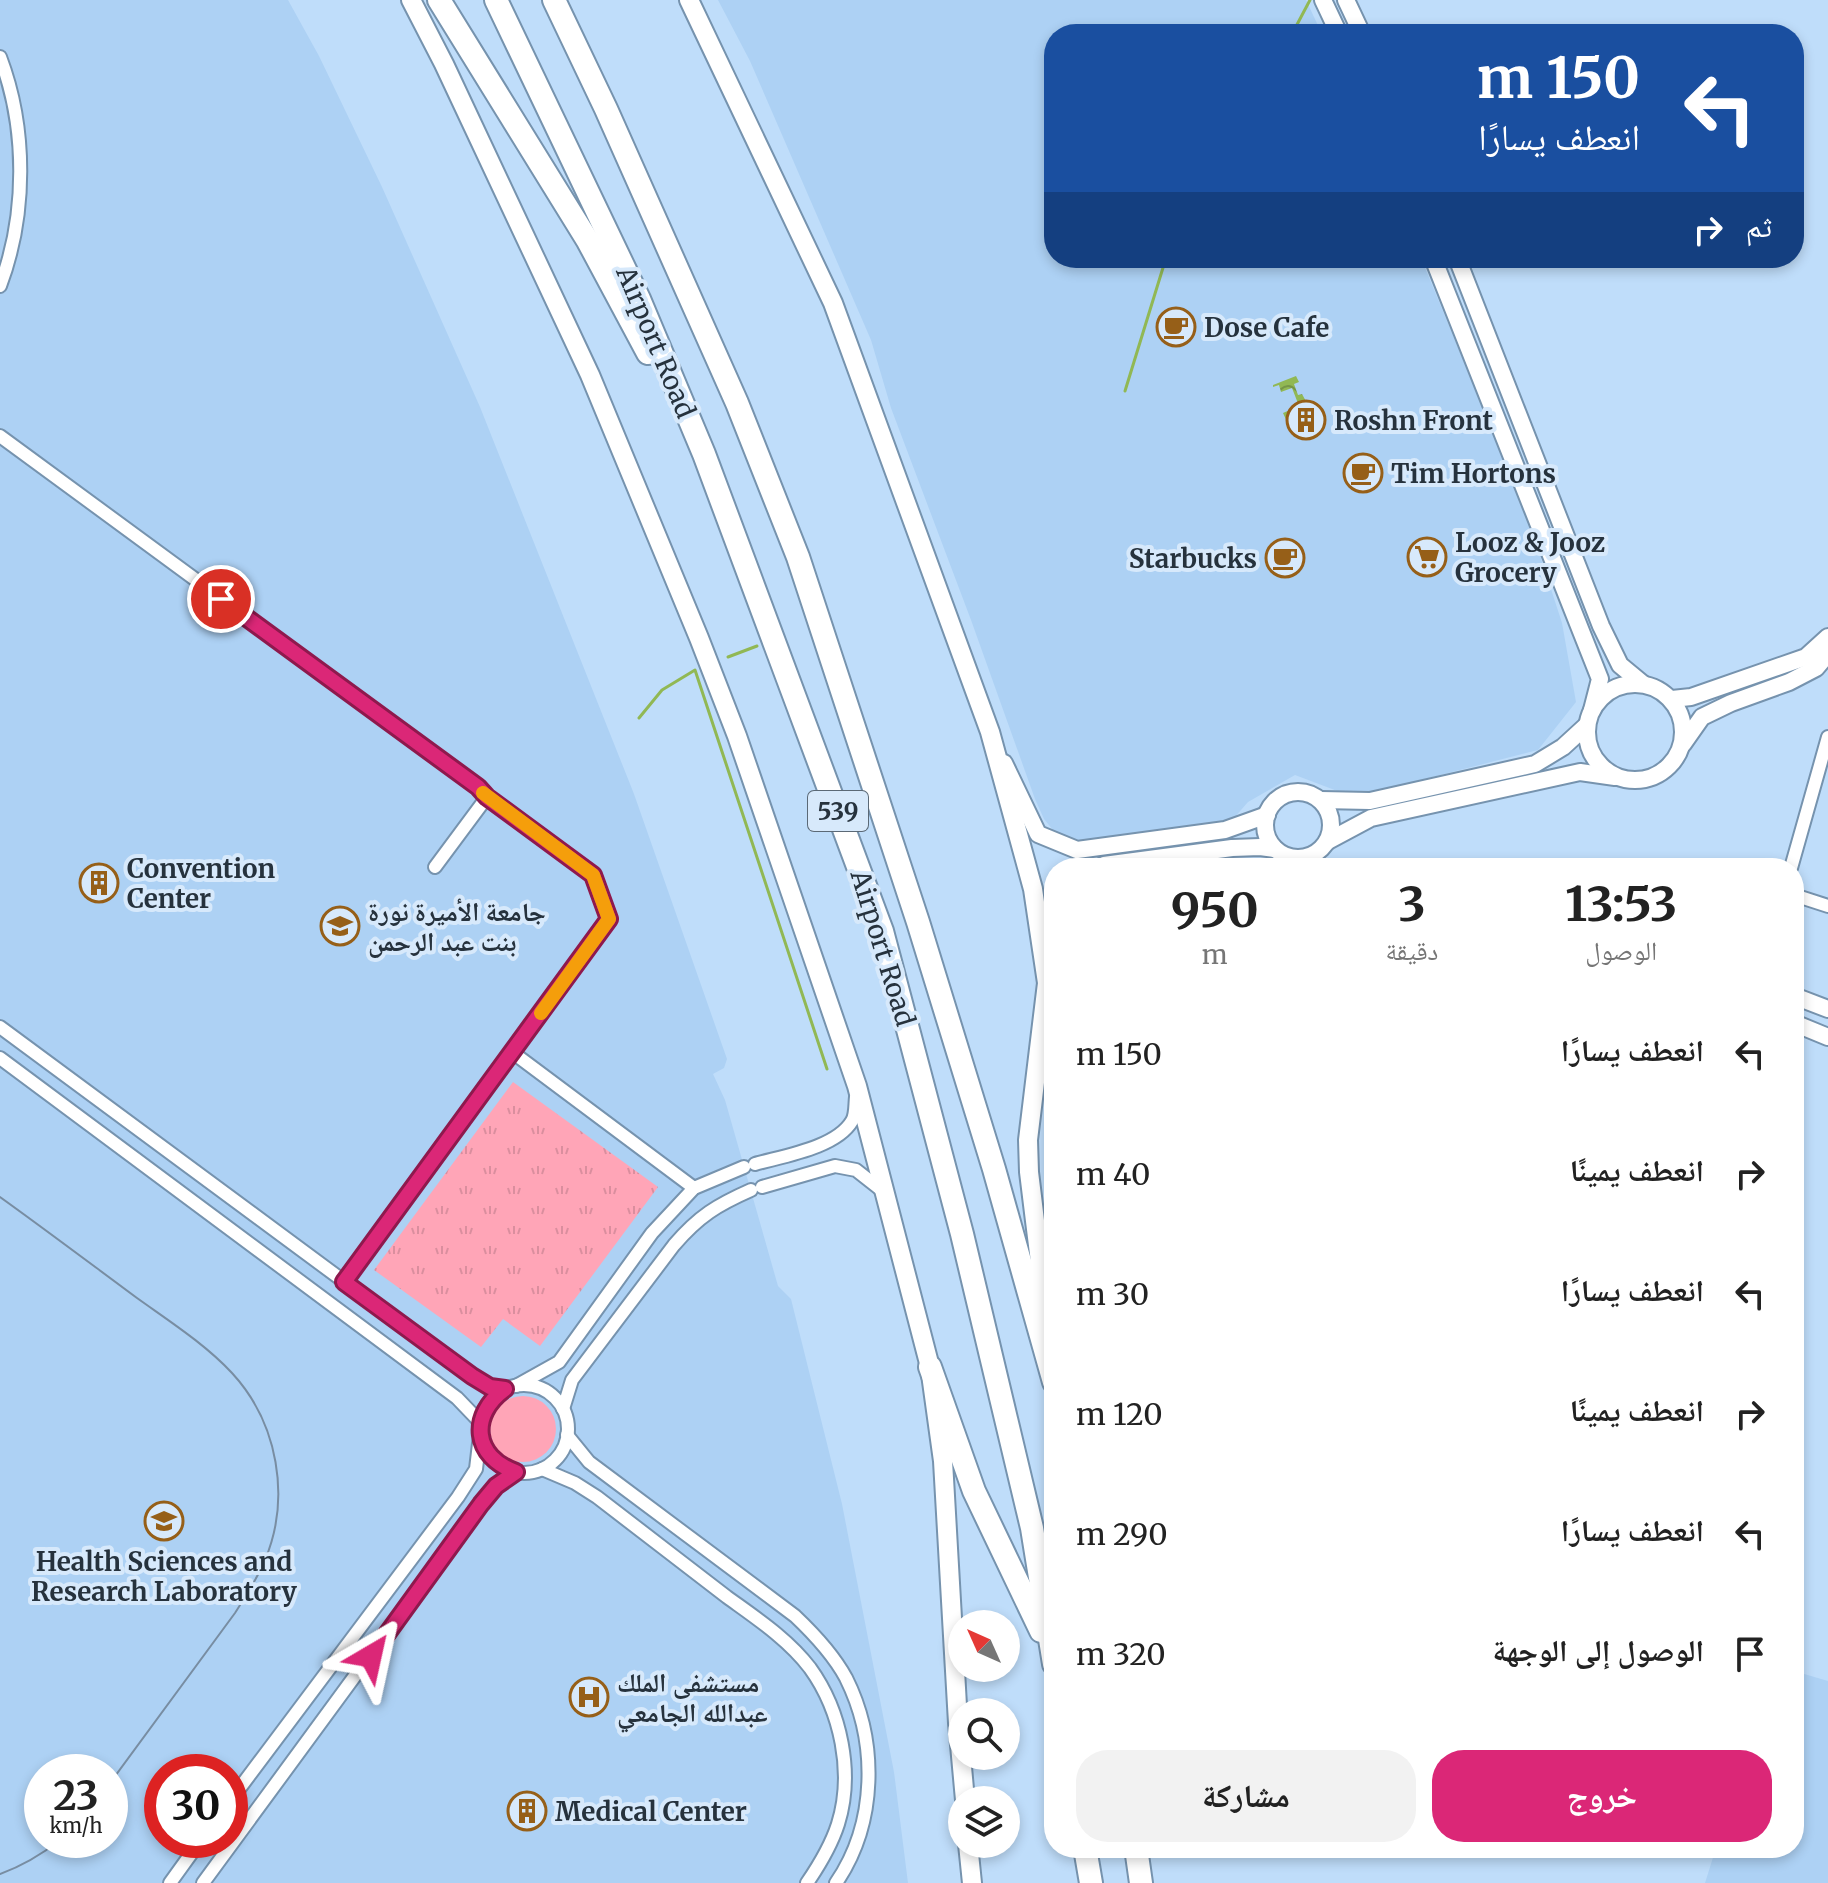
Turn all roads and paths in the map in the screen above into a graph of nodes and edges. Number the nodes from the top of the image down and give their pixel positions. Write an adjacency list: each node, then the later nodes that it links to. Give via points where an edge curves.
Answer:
1 (411, 0): 46 (main road, via 590,375 699,638)
2 (439, 0): 15 (highway, via 588,241)
3 (496, 0): 15 (highway, Airport Road / 539, via 639,299)
4 (554, 0): 35 (highway, Airport Road / 539, via 737,403 787,529)
5 (689, 0): 21 (main road, via 833,303)
6 (1323, 0): 8 (street)
7 (1346, 0): 9 (street)
8 (1334, 24)
9 (1357, 24)
10 (0, 57): 13 (street, via 19,136 16,227)
11 (1437, 268): 20 (street, via 1600,679)
12 (1461, 268): 18 (street, via 1601,626 1620,665)
13 (0, 286)
14 (0, 436): 25 (street)
15 (708, 465): 36 (highway, Airport Road / 539)
16 (1828, 637): 19 (street, via 1806,657)
17 (1828, 654): 23 (street, via 1803,675 1702,717)
18 (1643, 684): 19 (street); 20 (street, via 1613,688)
19 (1672, 699): 23 (street, via 1684,729)
20 (1589, 717): 24 (street, via 1587,741 1593,756); 26 (street, via 1563,747 1535,764 1370,801)
21 (990, 732): 27 (street, via 1038,834 1077,850 1225,830); 37 (main road, via 1033,889)
22 (1828, 737): 31 (street)
23 (1682, 745): 24 (street, via 1664,772 1633,781)
24 (1617, 777): 28 (street, via 1580,772 1520,785 1371,818)
25 (487, 797): 32 (street); 44 (street, via 593,875 609,919)
26 (1321, 800): 27 (street, via 1308,792 1286,793); 28 (street, via 1331,816)
27 (1267, 815): 29 (street, via 1265,829)
28 (1328, 841): 29 (street, via 1305,858)
29 (1275, 849): 30 (street, via 1232,848)
30 (1157, 858)
31 (1794, 858)
32 (435, 867)
33 (1804, 898): 34 (street)
34 (1828, 906)
35 (918, 922): 36 (highway); 51 (highway, Airport Road / 539)
36 (882, 931): 59 (highway, Airport Road / 539, via 962,1234 1029,1513)
37 (1044, 963)
38 (1804, 1000): 40 (street)
39 (1044, 1008): 50 (main road, via 1028,1140)
40 (1828, 1009)
41 (0, 1027): 49 (street)
42 (1804, 1027): 43 (street)
43 (1828, 1037)
44 (512, 1052): 47 (street); 49 (street)
45 (0, 1058): 55 (street, via 457,1398)
46 (857, 1086): 47 (street, via 854,1119 843,1132 822,1145); 48 (main road)
47 (694, 1188): 53 (street, via 652,1233 559,1362)
48 (885, 1193): 52 (main road); 54 (street, via 856,1170 835,1166 756,1188 718,1205 674,1245 572,1380)
49 (344, 1282): 53 (street, via 472,1376 490,1387)
50 (1044, 1297)
51 (1044, 1345)
52 (930, 1367): 60 (highway, via 974,1491); 62 (main road, via 943,1461)
53 (510, 1388): 54 (street, via 543,1390); 55 (street, via 493,1398)
54 (563, 1409): 56 (street)
55 (480, 1429): 58 (street, via 492,1459); 61 (street, via 476,1469 458,1497)
56 (567, 1435): 57 (street, via 563,1449); 70 (street, via 589,1462 795,1616 815,1634 845,1677 864,1730 867,1802 854,1850)
57 (542, 1469): 58 (street); 69 (street, via 597,1497 779,1635 810,1669 835,1718 845,1783 839,1821)
58 (516, 1472): 68 (street, via 481,1504)
59 (1044, 1604)
60 (1044, 1640)
61 (248, 1777)
62 (964, 1786)
63 (188, 1858): 67 (street)
64 (969, 1858): 71 (main road)
65 (1087, 1858): 72 (highway)
66 (1137, 1858): 73 (highway)
67 (170, 1883)
68 (203, 1883)
69 (807, 1883)
70 (836, 1883)
71 (972, 1883)
72 (1091, 1883)
73 (1141, 1883)

